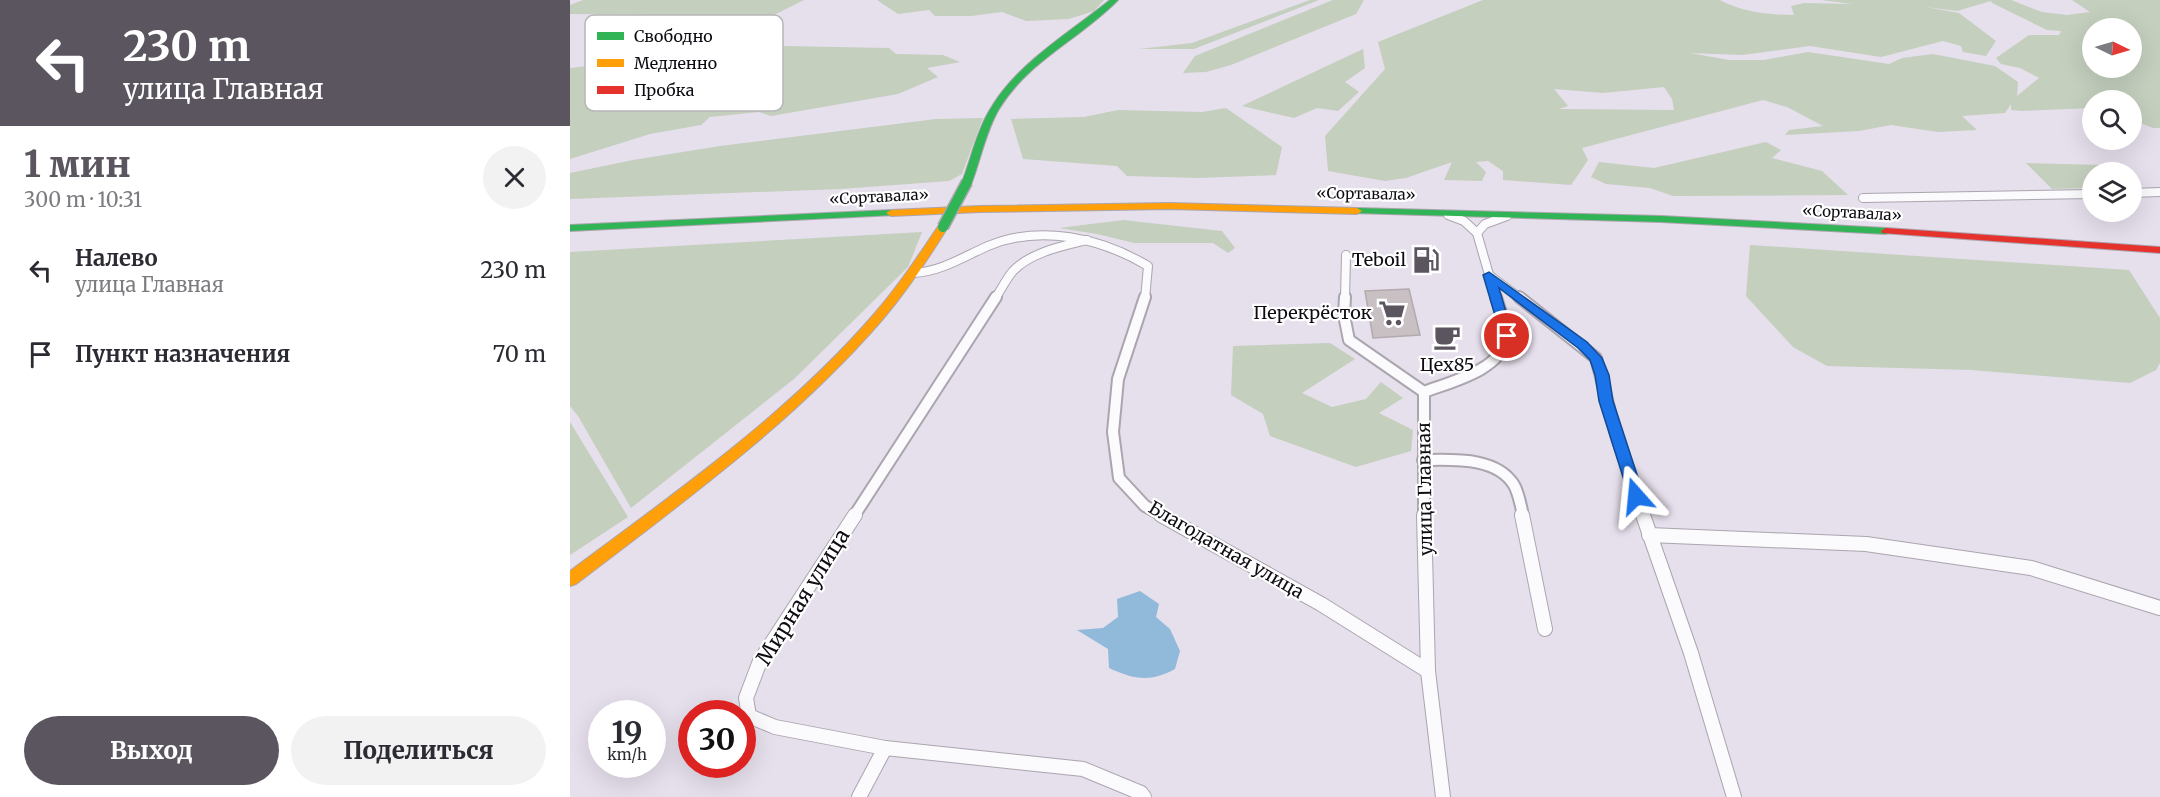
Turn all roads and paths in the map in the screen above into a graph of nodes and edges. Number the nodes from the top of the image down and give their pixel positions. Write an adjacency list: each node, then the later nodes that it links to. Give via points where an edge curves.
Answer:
1 (1114, 0): 15 (main road, bridge, via 1039,60 1005,94 989,122 967,182)
2 (2142, 193): 3 (street)
3 (2159, 193)
4 (2082, 194): 5 (street)
5 (1863, 198)
6 (1417, 211): 7 (main road, «Сортавала»); 9 (main road, «Сортавала», via 1150,206 980,208); 10 (street, via 1461,219)
7 (1539, 215): 10 (street, via 1497,219); 13 (main road, «Сортавала», via 1931,233)
8 (570, 217): 11 (main road, «Сортавала», via 984,199 1156,196 1564,205)
9 (570, 228)
10 (1477, 233): 16 (street)
11 (2160, 238)
12 (1087, 240): 15 (street, Благодатная улица, via 1031,237 998,243 937,271); 23 (street, Благодатная улица, via 1135,256 1148,266 1144,304 1118,379 1113,432 1119,478 1145,506 1321,604); 24 (street, Мирная улица, via 1042,254 1013,271 757,670 746,698 749,716 775,727)
13 (2160, 249)
14 (1346, 255): 17 (street, via 1344,315 1349,340)
15 (914, 273): 20 (main road, via 891,303 810,386)
16 (1489, 275): 17 (street, via 1507,336 1502,353 1477,372); 19 (street, via 1596,358)
17 (1424, 392): 18 (street, улица Главная)
18 (1423, 460): 22 (street, via 1477,462 1497,470 1513,484); 23 (street, улица Главная)
19 (1649, 535): 21 (street, via 1878,546 2031,568); 28 (street, via 1691,653)
20 (570, 580)
21 (2160, 608)
22 (1545, 628)
23 (1428, 671): 27 (street, улица Главная)
24 (885, 748): 25 (street); 26 (street, Мирная улица, via 1083,769)
25 (859, 797)
26 (1144, 797)
27 (1443, 797)
28 (1734, 797)

